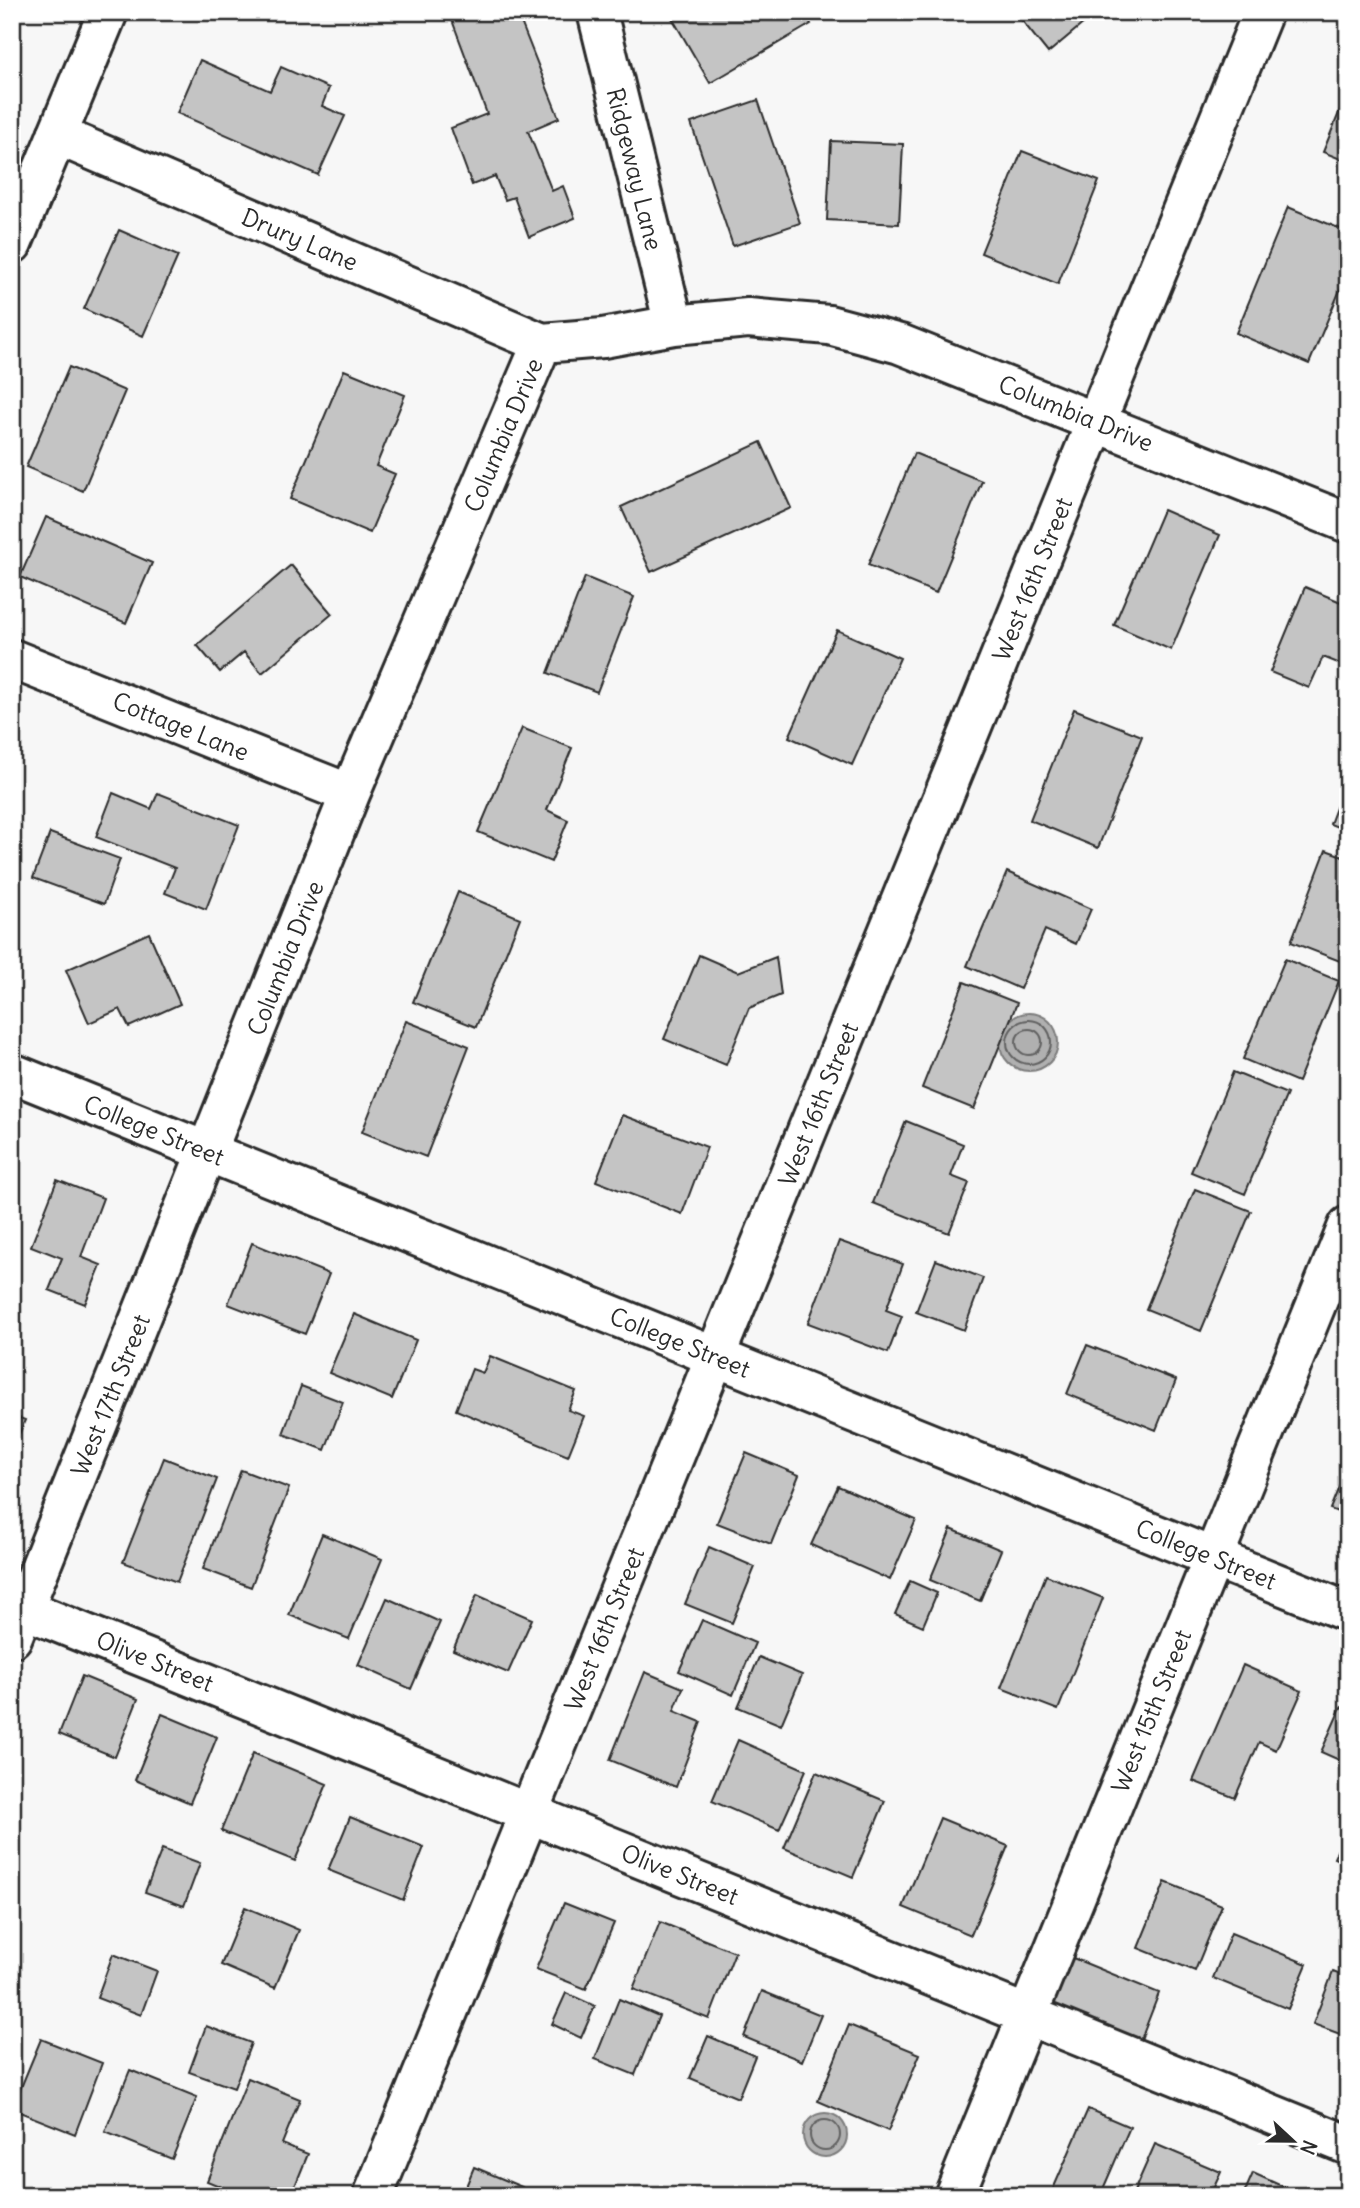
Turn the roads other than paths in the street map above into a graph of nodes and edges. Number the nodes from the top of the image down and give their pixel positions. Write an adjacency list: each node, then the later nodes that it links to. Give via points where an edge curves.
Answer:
1 (108, 12): 4 (street)
2 (597, 12): 6 (street, Ridgeway Lane)
3 (1263, 12): 8 (street, West 16th Street)
4 (57, 135): 5 (street); 7 (street, Drury Lane)
5 (12, 244)
6 (674, 325): 7 (street, Columbia Drive); 8 (street, Columbia Drive, via 748,318 829,325 900,344)
7 (542, 343): 11 (street, Columbia Drive)
8 (1096, 421): 9 (street, Columbia Drive); 15 (street, West 16th Street)
9 (1348, 523)
10 (12, 659): 11 (street, Cottage Lane)
11 (350, 794): 13 (street, Columbia Drive)
12 (12, 1073): 13 (street, College Street)
13 (208, 1152): 15 (street, College Street); 18 (street, West 17th Street)
14 (1348, 1226): 16 (street, West 15th Street)
15 (715, 1356): 16 (street, College Street); 19 (street, West 16th Street)
16 (1213, 1557): 17 (street, College Street); 20 (street, West 15th Street)
17 (1348, 1612)
18 (16, 1617): 19 (street, Olive Street)
19 (529, 1813): 20 (street, Olive Street); 22 (street, West 16th Street)
20 (1027, 2015): 21 (street, Olive Street); 23 (street, West 15th Street)
21 (1348, 2145)
22 (373, 2196)
23 (954, 2196)

